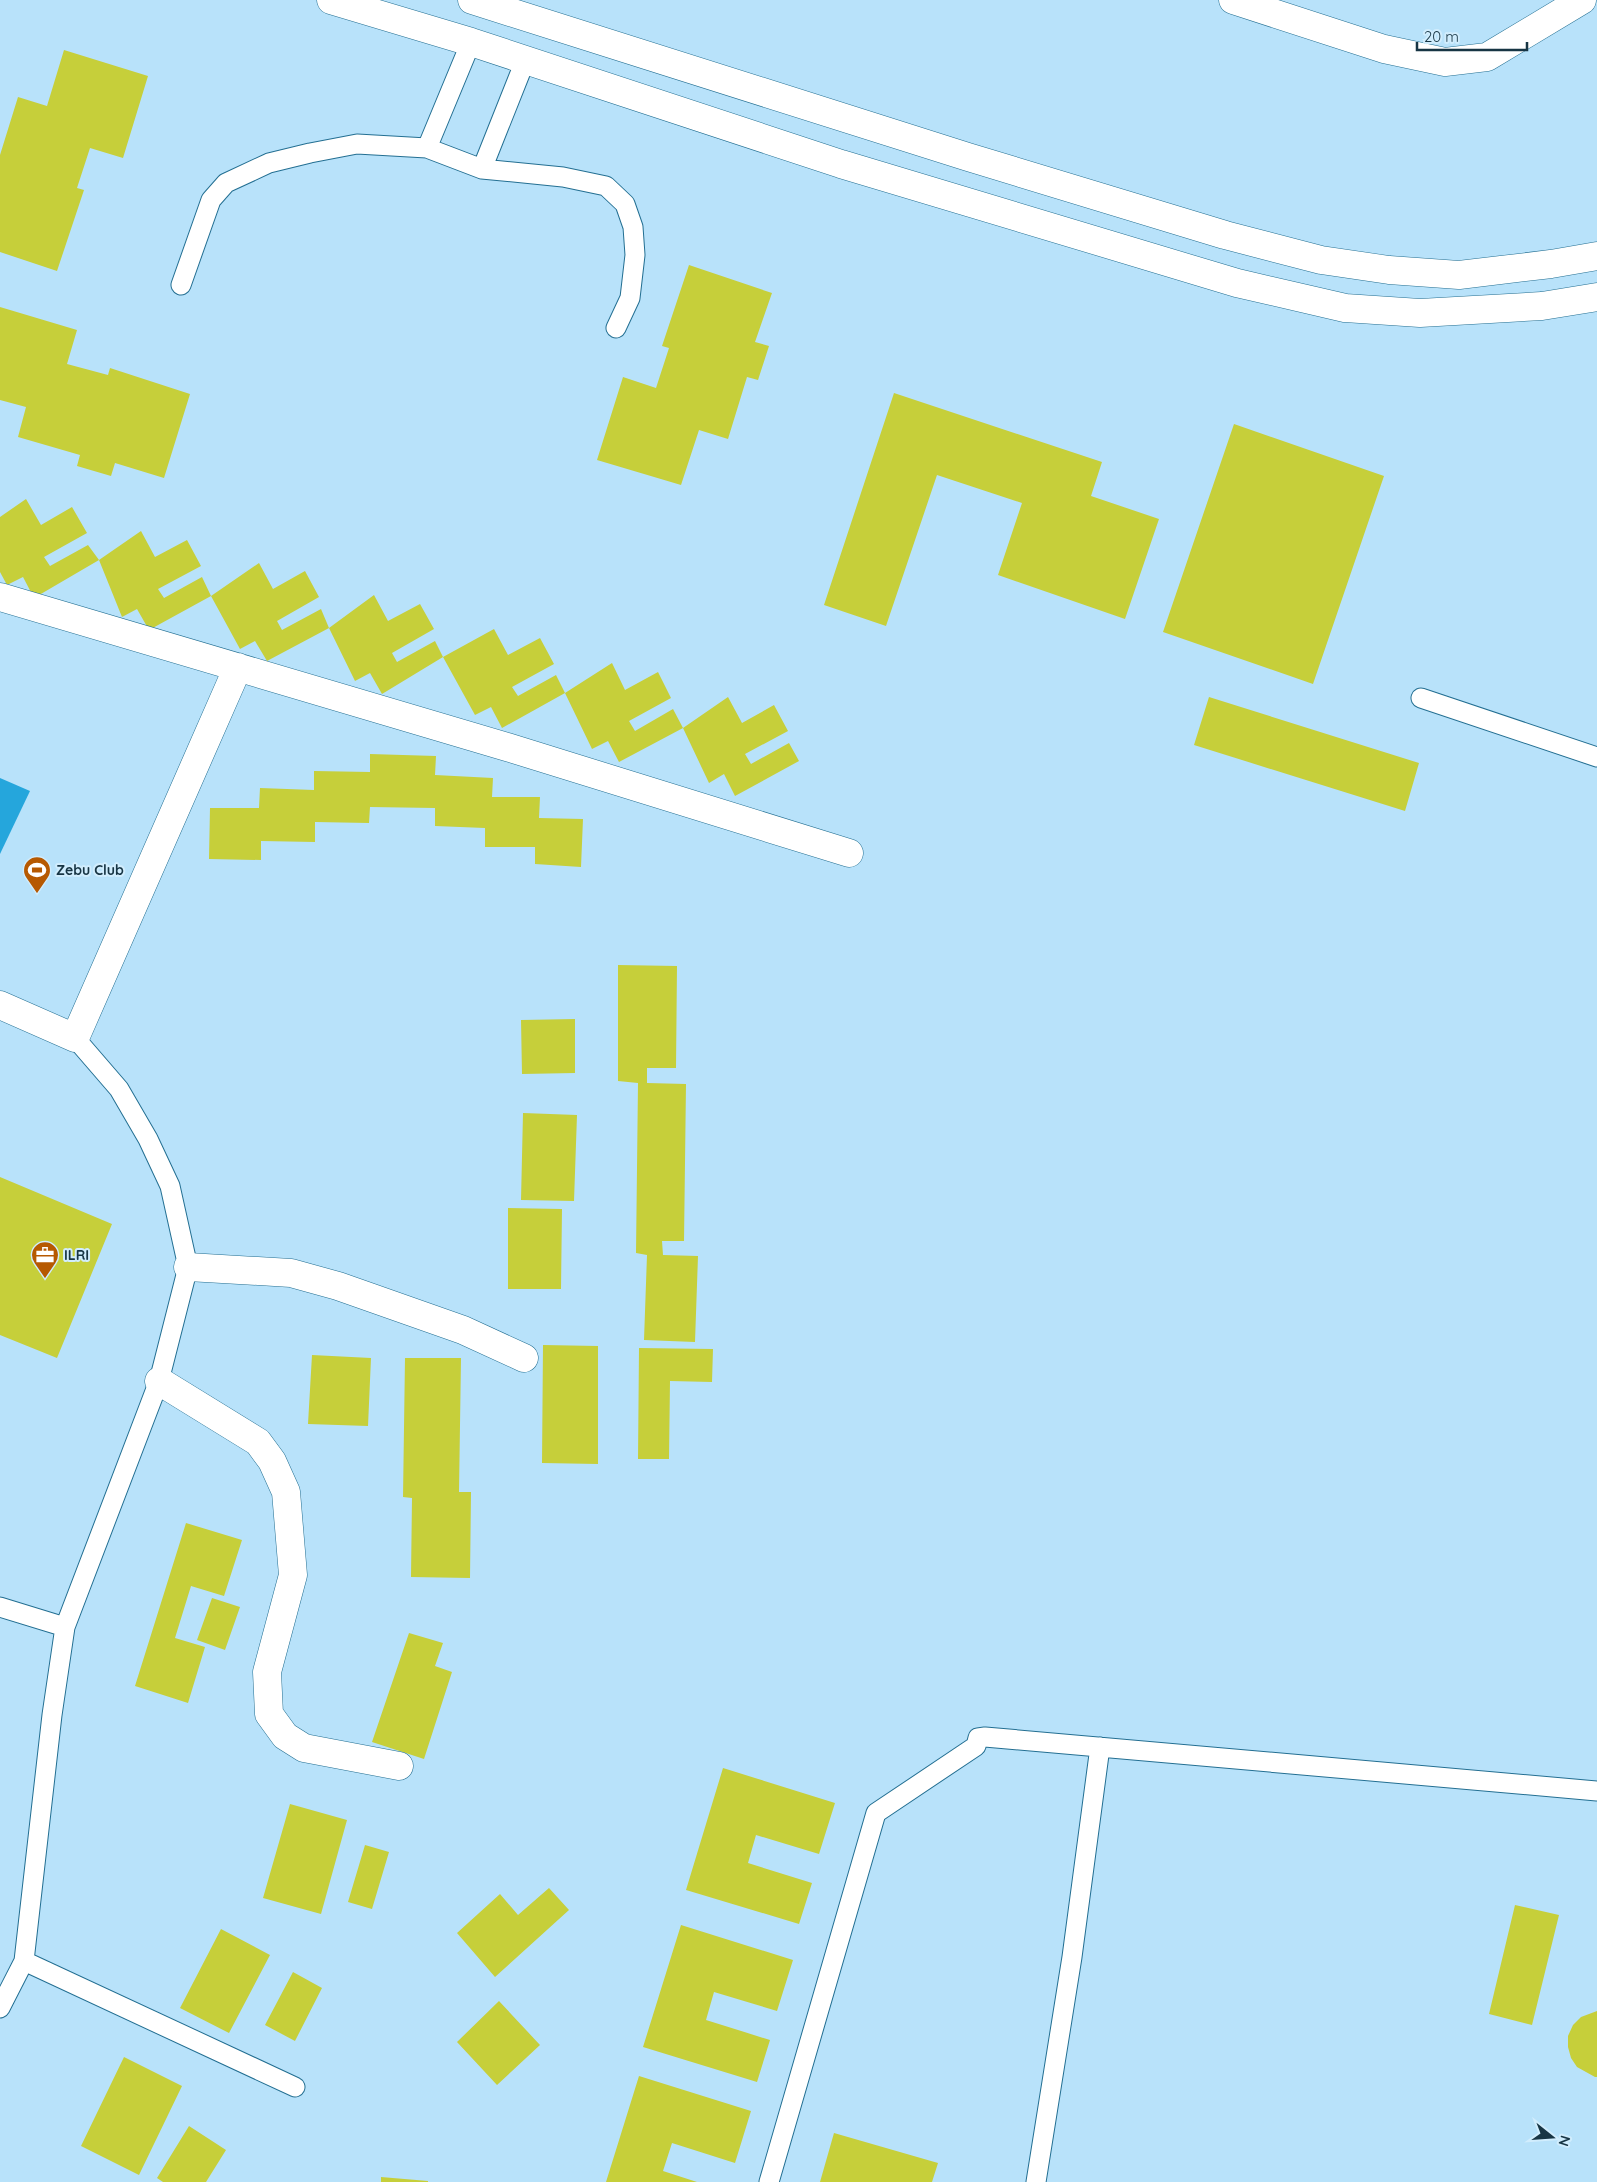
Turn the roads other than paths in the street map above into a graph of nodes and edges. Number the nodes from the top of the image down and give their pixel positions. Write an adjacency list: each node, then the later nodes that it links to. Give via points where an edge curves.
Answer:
1 (331, 0): 6 (street)
2 (472, 0): 5 (street)
3 (1233, 0): 4 (street, via 1384,49 1445,62 1487,56)
4 (1582, 0)
5 (523, 16): 7 (street); 10 (street, via 1224,235 1321,260 1390,270 1460,275)
6 (471, 42): 7 (street); 8 (lane)
7 (516, 58): 9 (lane); 12 (street, via 840,164 1237,283 1345,308 1420,314 1542,306)
8 (427, 148): 9 (lane); 11 (lane, via 357,144 269,163 226,183 211,200)
9 (482, 169): 13 (lane, via 563,176 606,186 625,204 634,227 635,255 630,298)
10 (1597, 256)
11 (181, 286)
12 (1597, 297)
13 (616, 328)
14 (0, 597): 15 (street)
15 (238, 667): 18 (street); 20 (street)
16 (1421, 698): 17 (lane)
17 (1597, 757)
18 (849, 853)
19 (0, 1004): 20 (street)
20 (75, 1038): 21 (lane, via 119,1090 148,1139 170,1186)
21 (188, 1267): 22 (street, via 291,1273 463,1330); 23 (lane)
22 (524, 1358)
23 (159, 1381): 25 (lane); 27 (street, via 258,1442 272,1460 286,1492 293,1575 267,1672 270,1714 285,1736 304,1748)
24 (0, 1608): 25 (lane)
25 (65, 1627): 29 (lane)
26 (1100, 1747): 28 (lane); 32 (lane, via 978,1738 976,1746 876,1813); 33 (lane, via 1072,1957)
27 (399, 1766)
28 (1597, 1791)
29 (24, 1961): 30 (lane); 31 (lane)
30 (0, 2008)
31 (295, 2087)
32 (769, 2182)
33 (1036, 2182)

